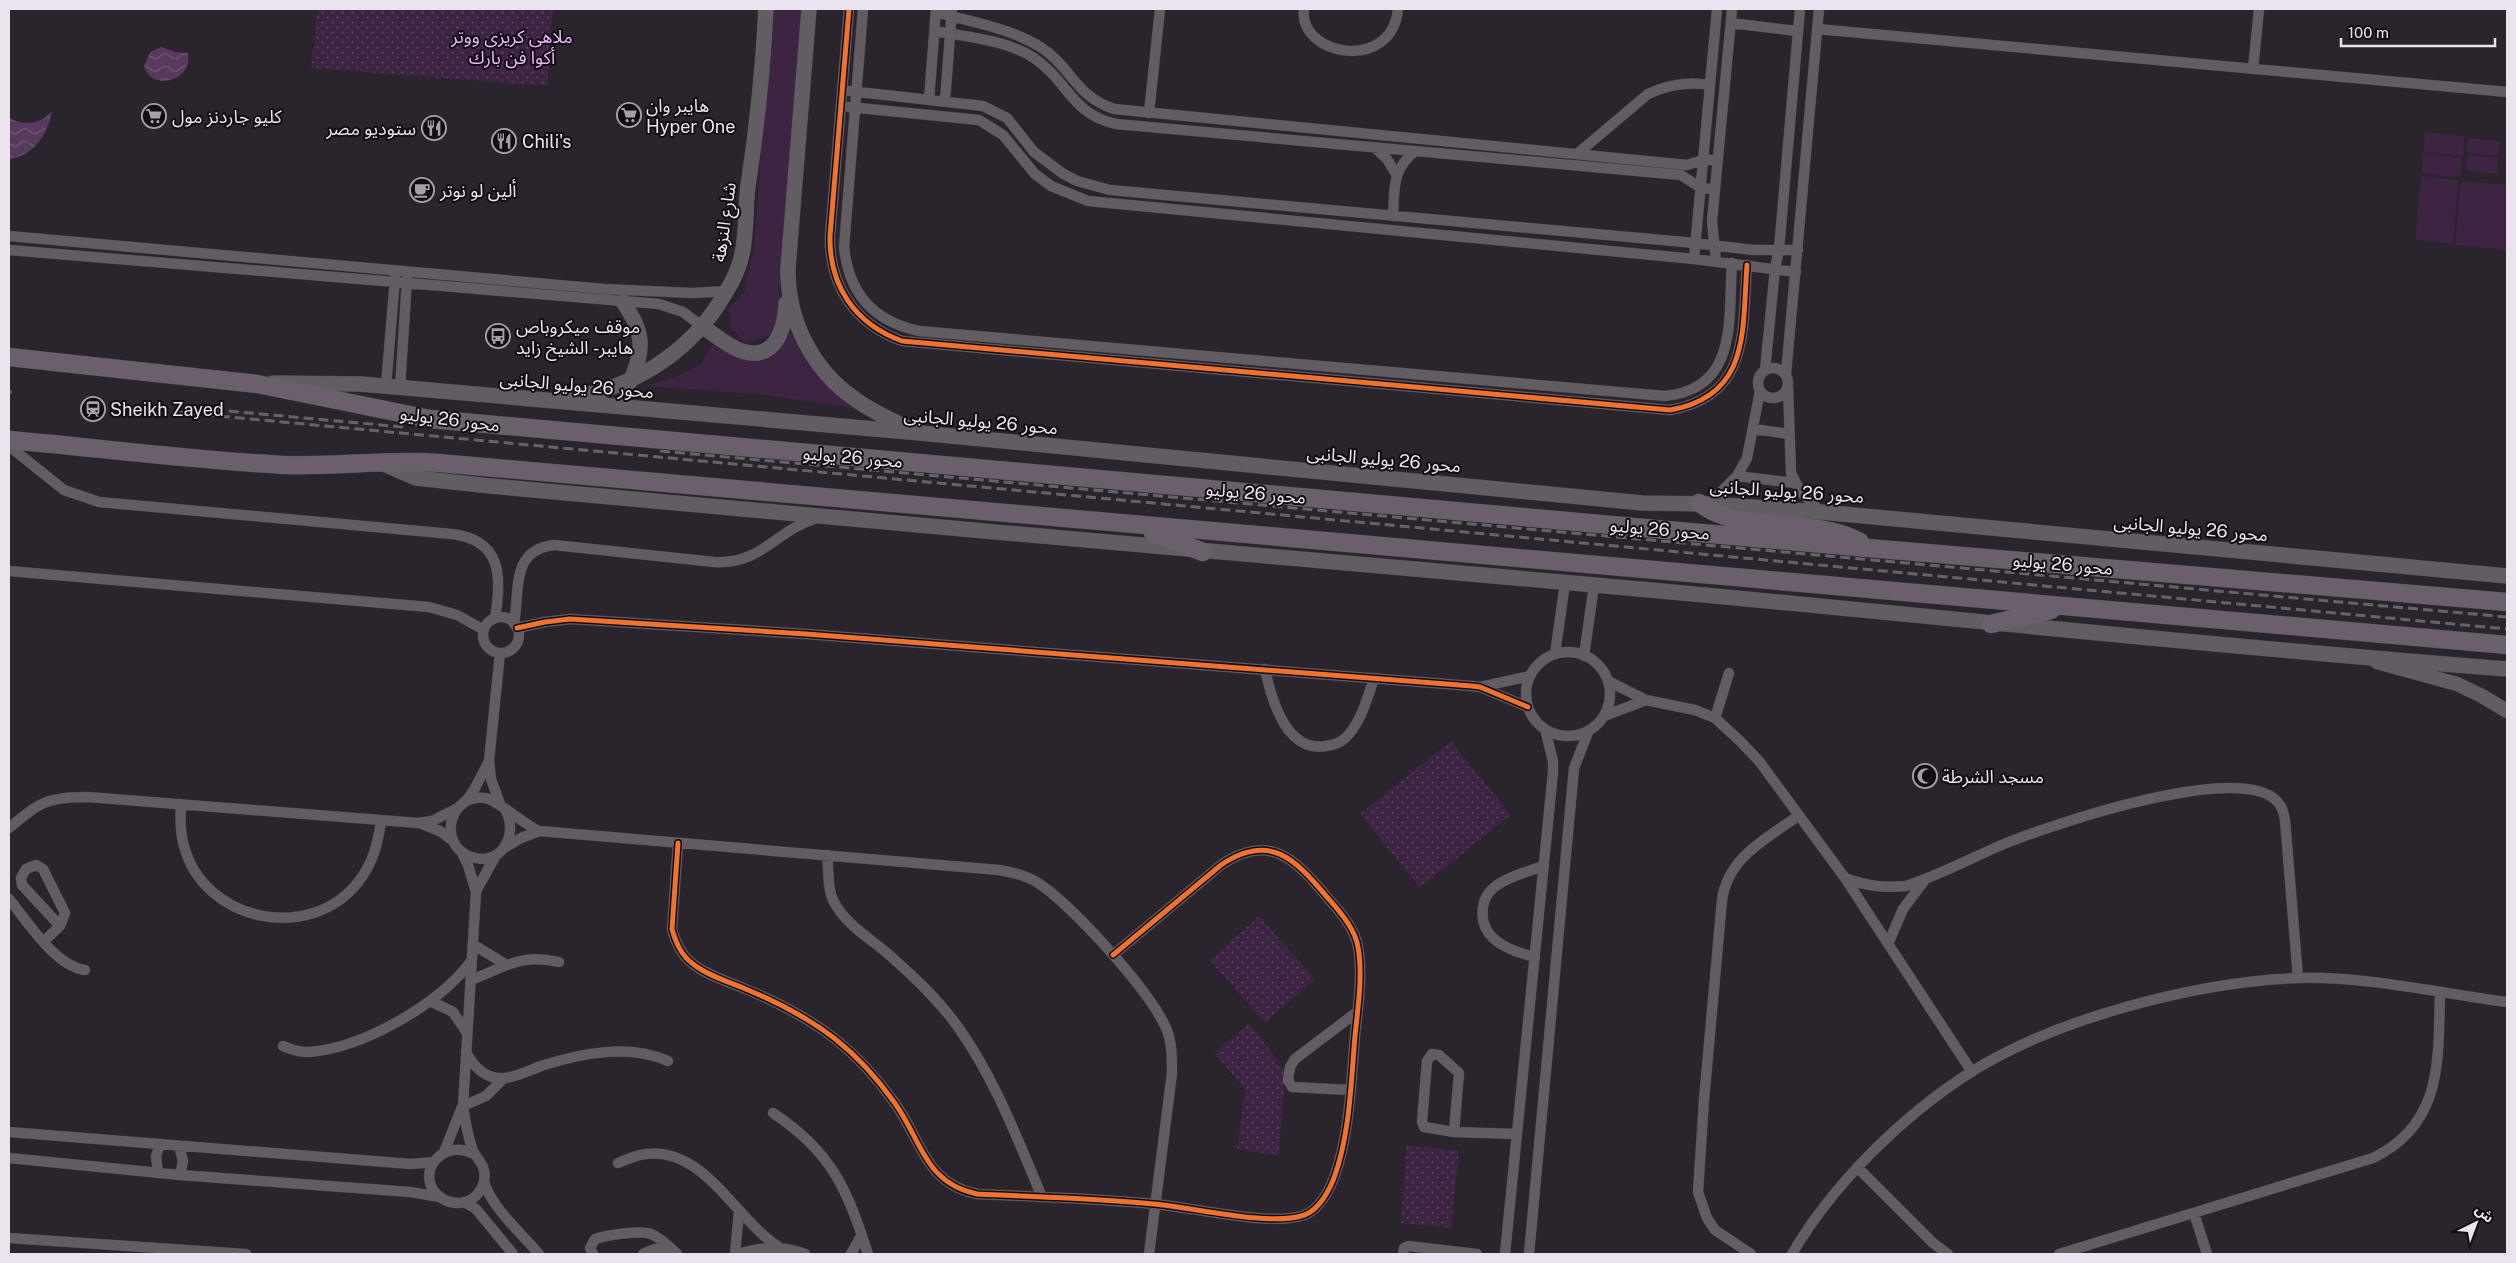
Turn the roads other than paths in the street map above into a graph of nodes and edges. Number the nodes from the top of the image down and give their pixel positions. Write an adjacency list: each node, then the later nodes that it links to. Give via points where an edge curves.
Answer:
1 (766, 9): 59 (main road, شارع النزهة, via 742,253)
2 (809, 9): 56 (main road)
3 (849, 9): 22 (street)
4 (864, 9): 23 (street)
5 (1160, 9): 29 (street)
6 (1304, 9): 7 (street, via 1307,25 1315,36 1330,47 1349,52 1368,48 1384,38 1392,29)
7 (1398, 9)
8 (1717, 9): 21 (street)
9 (1732, 9): 15 (street)
10 (1800, 9): 18 (street)
11 (1819, 9): 16 (street)
12 (2259, 9): 20 (street)
13 (936, 10): 14 (street); 17 (street)
14 (952, 12): 19 (street); 29 (street, via 1015,34 1042,48 1055,58 1086,95 1104,106)
15 (1731, 23): 18 (street); 34 (street)
16 (1817, 29): 20 (street); 45 (street)
17 (935, 31): 19 (street); 25 (street)
18 (1798, 31): 43 (street)
19 (950, 34): 26 (street); 30 (street, via 1023,51 1048,69 1077,105 1101,120)
20 (2253, 69): 24 (street)
21 (1710, 85): 32 (street, via 1685,83 1648,94); 33 (street)
22 (842, 90): 23 (street); 27 (street)
23 (857, 92): 25 (street); 28 (street)
24 (2507, 92)
25 (930, 100): 26 (street)
26 (945, 101): 38 (street, via 983,106 995,111 1016,127 1034,152 1047,163 1093,186)
27 (841, 107): 28 (street); 64 (street, via 830,236 832,267 843,295 862,319)
28 (855, 108): 47 (street, via 978,120 1003,135 1028,167 1051,186 1088,201); 63 (street, via 844,247 846,262 853,284 866,303 884,318)
29 (1149, 113): 32 (street)
30 (1374, 148): 31 (street); 35 (street, via 1387,159)
31 (1415, 151): 35 (street); 36 (street, via 1681,175)
32 (1577, 154): 33 (street, via 1687,165)
33 (1703, 160): 34 (street); 36 (street)
34 (1718, 160): 37 (street)
35 (1396, 174): 38 (street)
36 (1701, 188): 37 (street); 41 (street)
37 (1715, 189): 42 (street, via 1712,221)
38 (1393, 216): 41 (street)
39 (9, 236): 40 (street)
40 (72, 242): 46 (street); 51 (street)
41 (1695, 243): 42 (street); 47 (street)
42 (1715, 246): 43 (street); 48 (street)
43 (1779, 249): 45 (street); 52 (street)
44 (9, 250): 46 (street)
45 (1798, 250): 54 (street)
46 (71, 255): 57 (street)
47 (1694, 259): 48 (street)
48 (1716, 261): 49 (street)
49 (1732, 264): 50 (street); 63 (street, via 1726,347 1722,360 1705,383 1693,390 1665,396)
50 (1747, 266): 52 (street); 64 (street, via 1741,350 1736,364 1710,396 1684,408 1670,410)
51 (396, 269): 53 (street); 57 (street)
52 (1775, 269): 54 (street); 66 (street)
53 (408, 270): 55 (street); 58 (street)
54 (1796, 272): 67 (street)
55 (530, 282): 59 (street, via 668,292); 60 (street)
56 (788, 282): 62 (main road, via 783,330 779,338 765,349 748,352 737,349); 75 (main road, via 791,306 802,336 829,376 866,407)
57 (395, 283): 58 (street); 70 (street)
58 (407, 284): 60 (street); 70 (street)
59 (727, 291): 62 (main road, شارع النزهة)
60 (529, 294): 61 (street)
61 (623, 302): 62 (street, via 668,306 683,312); 68 (main road, via 639,332 641,344 640,360)
62 (703, 327): 68 (main road, شارع النزهة, via 670,358)
63 (904, 328): 64 (street)
64 (902, 341)
65 (9, 357): 69 (highway, محور 26 يوليو)
66 (1765, 370): 67 (street, via 1774,367); 72 (street, via 1759,377)
67 (1786, 374): 71 (street)
68 (630, 382): 73 (main road, شارع النزهة)
69 (257, 384): 70 (main road, محور 26 يوليو الجانبى, via 335,383); 86 (highway, محور 26 يوليو, via 430,419)
70 (393, 387): 73 (main road, محور 26 يوليو الجانبى)
71 (1788, 388): 72 (street, via 1782,396 1772,398); 76 (street)
72 (1760, 391): 74 (street)
73 (560, 402): 75 (main road, محور 26 يوليو الجانبى)
74 (1754, 429): 76 (street); 80 (street, via 1747,458)
75 (920, 434): 82 (main road, محور 26 يوليو الجانبى, via 1632,502)
76 (1789, 434): 81 (street, via 1791,473)
77 (9, 440): 79 (highway, via 266,464)
78 (9, 446): 94 (street, via 64,490 99,502 452,534 474,539 488,550 496,567 498,601)
79 (379, 462): 84 (main road, via 397,472 426,480); 85 (highway, via 439,462)
80 (1737, 476): 81 (street); 82 (street)
81 (1795, 483): 83 (street)
82 (1704, 504): 83 (main road, محور 26 يوليو الجانبى); 86 (highway, via 1719,516 1835,532)
83 (1821, 512): 89 (main road, محور 26 يوليو الجانبى)
84 (818, 518): 87 (main road); 96 (street, via 788,530 755,555 735,562 554,545 538,548 522,564)
85 (1134, 525): 87 (highway); 93 (highway)
86 (1868, 548): 92 (highway, محور 26 يوليو)
87 (1203, 552): 90 (main road)
88 (9, 571): 97 (street, via 429,607 457,614)
89 (2507, 576)
90 (1565, 583): 91 (main road); 100 (street)
91 (1594, 585): 95 (main road); 101 (street)
92 (2507, 602)
93 (2067, 607): 95 (highway); 98 (highway)
94 (495, 618): 96 (street, via 506,618); 97 (street)
95 (1991, 624): 102 (main road)
96 (516, 626): 99 (street, via 518,638 514,647); 103 (street, via 570,620 806,634)
97 (484, 630): 99 (street, via 486,645)
98 (2507, 645)
99 (500, 653): 117 (street)
100 (1554, 654): 101 (street); 106 (street, via 1540,663)
101 (1584, 656): 108 (street, via 1602,670)
102 (2364, 658): 104 (main road); 112 (street, via 2464,687)
103 (1264, 669): 107 (street); 107 (street, via 1273,701 1286,726 1295,737 1314,747 1337,744 1349,735)
104 (2507, 669)
105 (1729, 673): 114 (street)
106 (1530, 676): 109 (street); 111 (street, via 1526,692)
107 (1374, 678): 109 (street)
108 (1608, 681): 110 (street); 113 (street, via 1610,693)
109 (1480, 687): 111 (street)
110 (1646, 700): 113 (street); 114 (street, via 1695,710)
111 (1528, 707): 115 (street)
112 (2507, 711)
113 (1604, 716): 116 (street)
114 (1715, 718): 122 (street, via 1759,761)
115 (1545, 729): 116 (street, via 1560,735 1575,735); 132 (street, via 1553,772)
116 (1589, 730): 201 (street, via 1574,768)
117 (488, 762): 118 (street); 120 (street)
118 (466, 801): 120 (street, via 483,798); 121 (street)
119 (180, 804): 123 (street); 123 (street, via 184,847 192,867 205,884 239,910 270,918 305,916 344,897 371,863); 125 (street, via 88,797 53,798 29,811)
120 (502, 807): 126 (street); 130 (street, via 509,816 511,833)
121 (457, 809): 124 (street, via 445,816); 127 (street, via 450,824)
122 (1798, 816): 133 (street); 202 (street, via 1745,854 1728,877 1722,900 1698,1192 1701,1206 1715,1230)
123 (381, 821): 124 (street)
124 (418, 823): 127 (street, via 440,831)
125 (9, 828)
126 (539, 831): 128 (street); 130 (street)
127 (453, 841): 129 (street)
128 (678, 843): 131 (street); 177 (street, via 672,929 675,943 691,964 779,1003 808,1019 845,1047 885,1090 902,1113 930,1165 945,1181 977,1194)
129 (462, 852): 130 (street, via 478,859); 135 (street)
130 (500, 852): 135 (street)
131 (828, 855): 141 (street, via 1017,873 1049,890); 177 (street, via 832,899 840,912 922,985 956,1024 1000,1099)
132 (1544, 866): 142 (street); 142 (street, via 1522,872 1498,885 1489,892 1482,914 1484,926 1494,939 1514,952)
133 (1844, 878): 134 (street, via 1864,886 1885,888 1906,886); 140 (street)
134 (1926, 879): 140 (street, via 1903,909); 147 (street, via 2033,833 2132,802 2205,789 2253,789 2280,804 2285,820)
135 (476, 892): 139 (street)
136 (9, 899): 138 (street)
137 (60, 926): 137 (street, via 65,913 63,906 43,869 36,866 26,869 21,878 22,885); 138 (street)
138 (44, 941): 146 (street, via 66,964)
139 (474, 944): 143 (street); 145 (street)
140 (1888, 944): 157 (street)
141 (1113, 955): 152 (street, via 1234,856 1251,850 1274,852 1296,862 1350,926 1359,958); 179 (street, via 1154,1008 1166,1028 1172,1050 1172,1073)
142 (1535, 957): 164 (street)
143 (472, 960): 148 (street); 150 (street, via 453,983)
144 (559, 962): 145 (street, via 532,958)
145 (505, 964): 148 (street)
146 (85, 970)
147 (2298, 978): 149 (street, via 2360,981); 157 (street, via 2226,985 2126,1007 2061,1030)
148 (471, 980): 153 (street)
149 (2440, 994): 151 (street); 181 (street, via 2438,1063 2430,1097 2414,1128 2402,1140 2373,1158)
150 (430, 1001): 153 (street, via 453,1012); 154 (street, via 380,1029 327,1048 308,1052)
151 (2507, 1002)
152 (1357, 1012): 159 (street); 159 (street, via 1295,1059 1288,1080 1292,1087)
153 (467, 1033): 155 (street)
154 (283, 1046)
155 (466, 1052): 158 (street, via 480,1072); 160 (street)
156 (668, 1061): 158 (street, via 652,1054 608,1052 548,1064)
157 (1972, 1072): 172 (street, via 1929,1103)
158 (504, 1078): 160 (street, via 486,1096)
159 (1350, 1090): 179 (street, via 1337,1169 1325,1196 1311,1212 1275,1219)
160 (463, 1106): 167 (street); 168 (street)
161 (773, 1113): 182 (street, via 805,1137 831,1167 850,1201)
162 (9, 1132): 165 (street)
163 (1454, 1132): 163 (street, via 1427,1129 1422,1122 1427,1061 1432,1054 1439,1054 1459,1073); 164 (street)
164 (1517, 1134): 200 (street)
165 (160, 1144): 166 (street); 173 (street, via 156,1162)
166 (179, 1146): 170 (street, via 411,1164); 174 (street, via 183,1161)
167 (444, 1152): 168 (street, via 459,1149); 170 (street)
168 (474, 1154): 175 (street, via 483,1166)
169 (9, 1158): 173 (street)
170 (434, 1162): 176 (street, via 431,1184)
171 (618, 1163): 180 (street, via 640,1155 660,1154 680,1160 713,1181)
172 (1857, 1167): 203 (street, via 1814,1220); 204 (street)
173 (158, 1173): 174 (street)
174 (180, 1176): 176 (street, via 410,1192)
175 (484, 1181): 178 (street, via 477,1194); 189 (street, via 490,1196)
176 (440, 1197): 178 (street, via 456,1203)
177 (1042, 1197): 179 (street)
178 (464, 1202): 188 (street, via 476,1209)
179 (1155, 1204): 197 (street)
180 (739, 1211): 184 (street, via 761,1235); 193 (street)
181 (2194, 1213): 205 (street); 206 (street)
182 (861, 1236): 195 (street); 196 (street)
183 (9, 1238): 187 (street)
184 (780, 1247): 193 (street); 194 (street)
185 (665, 1249): 190 (street, via 650,1234 614,1235 592,1242); 191 (street, via 657,1248); 192 (street)
186 (1439, 1252): 198 (street, via 1406,1246); 199 (street)
187 (246, 1254)
188 (513, 1254)
189 (539, 1254)
190 (593, 1254)
191 (643, 1254)
192 (677, 1254)
193 (736, 1254)
194 (806, 1254)
195 (851, 1254)
196 (868, 1254)
197 (1149, 1254)
198 (1403, 1254)
199 (1477, 1254)
200 (1505, 1254)
201 (1529, 1254)
202 (1751, 1254)
203 (1792, 1254)
204 (1948, 1254)
205 (2059, 1254)
206 (2207, 1254)

